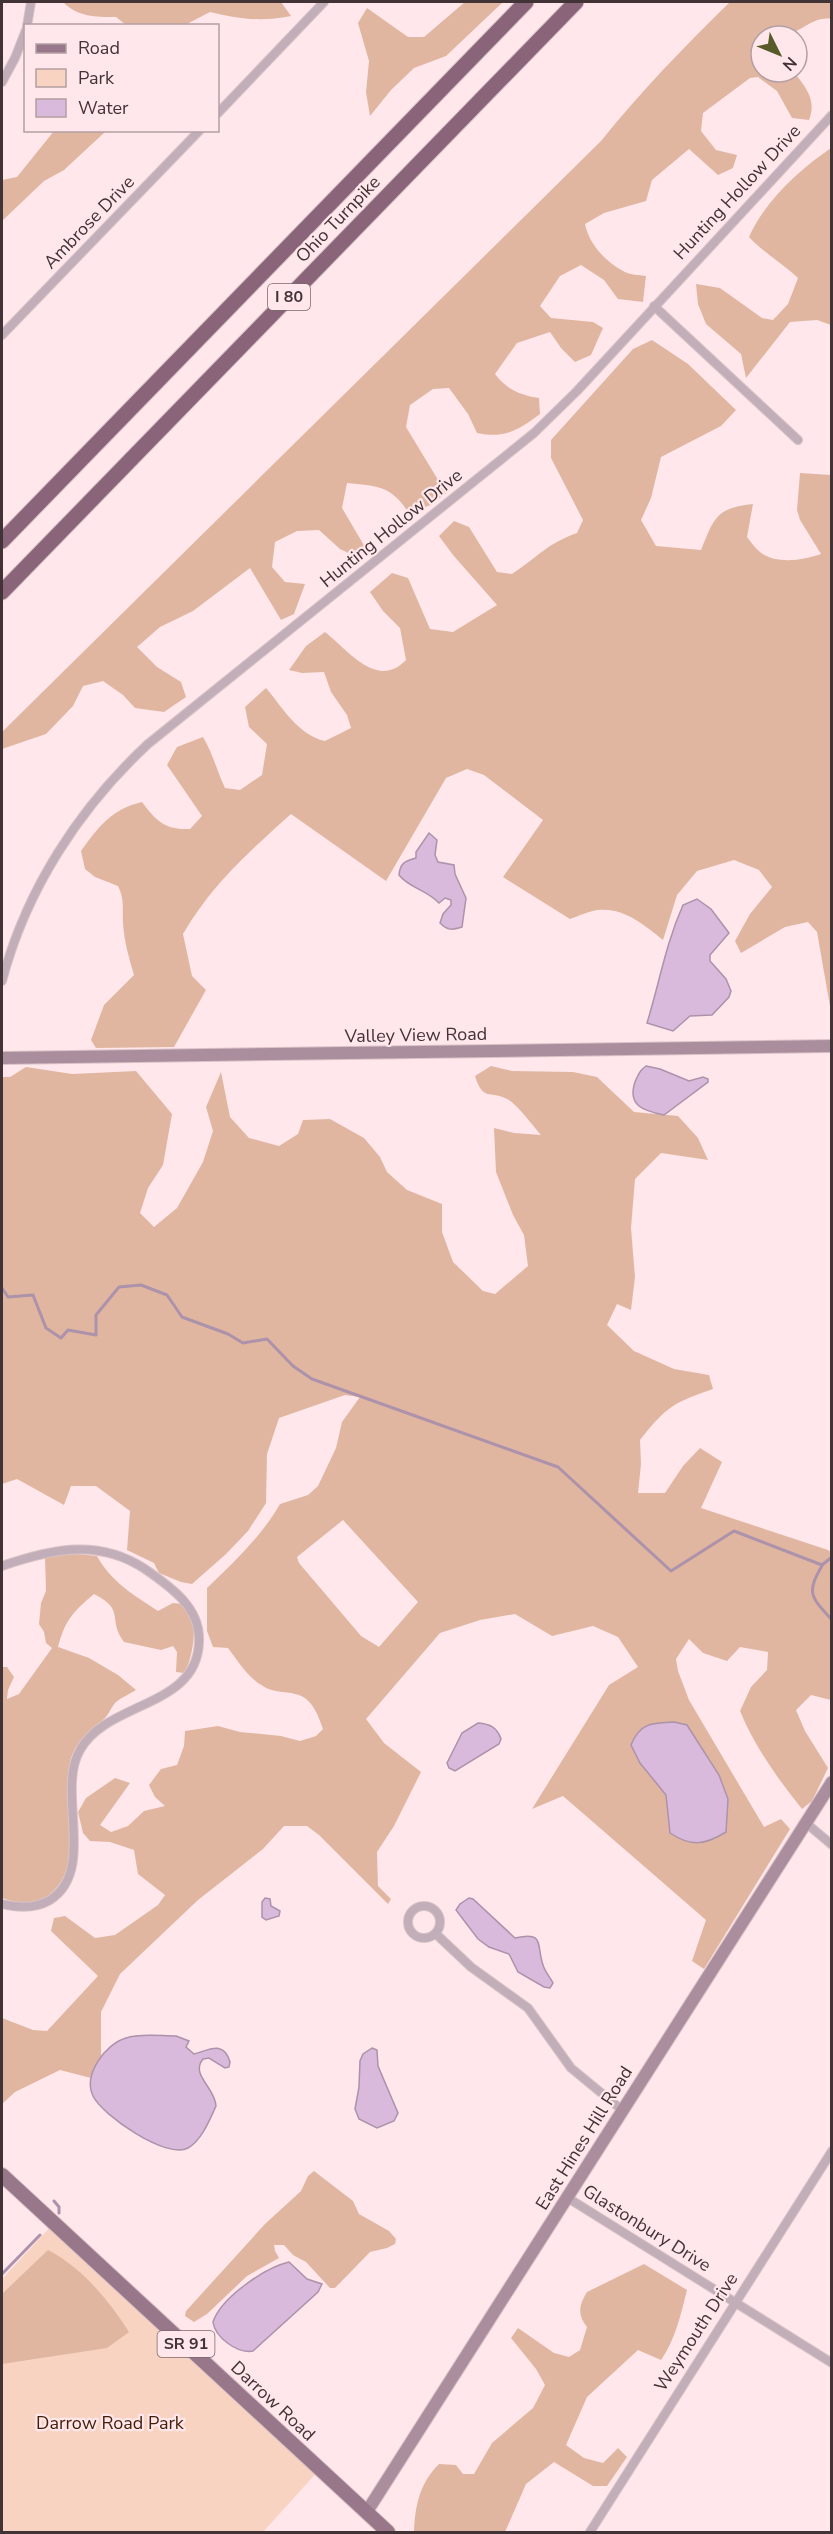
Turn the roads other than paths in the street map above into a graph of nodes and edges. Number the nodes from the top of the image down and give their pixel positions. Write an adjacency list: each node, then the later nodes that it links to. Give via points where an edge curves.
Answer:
1 (31, 2): 5 (street)
2 (324, 2): 8 (street)
3 (526, 2): 14 (highway, Ohio Turnpike / I 80)
4 (576, 2): 15 (highway, Ohio Turnpike / I 80)
5 (27, 24)
6 (24, 35): 7 (street)
7 (2, 82)
8 (219, 112)
9 (831, 115): 11 (street, Hunting Hollow Drive)
10 (198, 132): 12 (street, Ambrose Drive)
11 (654, 306): 13 (street); 16 (street, Hunting Hollow Drive, via 534,434 125,765 56,853 30,904)
12 (2, 335)
13 (798, 440)
14 (2, 541)
15 (2, 592)
16 (2, 981)
17 (831, 1046): 18 (street, Valley View Road)
18 (2, 1058)
19 (2, 1566): 23 (street, via 50,1552 121,1555 182,1598 195,1618 200,1639 193,1667 178,1686 99,1728 80,1750 73,1776 72,1858 66,1884 53,1898 36,1906)
20 (831, 1782): 21 (street, East Hines Hill Road)
21 (806, 1823): 22 (street); 25 (street, East Hines Hill Road)
22 (831, 1845)
23 (2, 1904)
24 (436, 1934): 25 (street, via 528,2008 571,2068)
25 (622, 2110): 28 (street, East Hines Hill Road)
26 (831, 2151): 29 (street, Weymouth Drive)
27 (2, 2175): 31 (main road, Darrow Road / SR 91)
28 (568, 2198): 29 (street, Glastonbury Drive); 31 (street, East Hines Hill Road)
29 (735, 2303): 30 (street, Glastonbury Drive); 33 (street, Weymouth Drive)
30 (831, 2363)
31 (366, 2513): 32 (main road, Darrow Road / SR 91)
32 (388, 2532)
33 (590, 2532)

